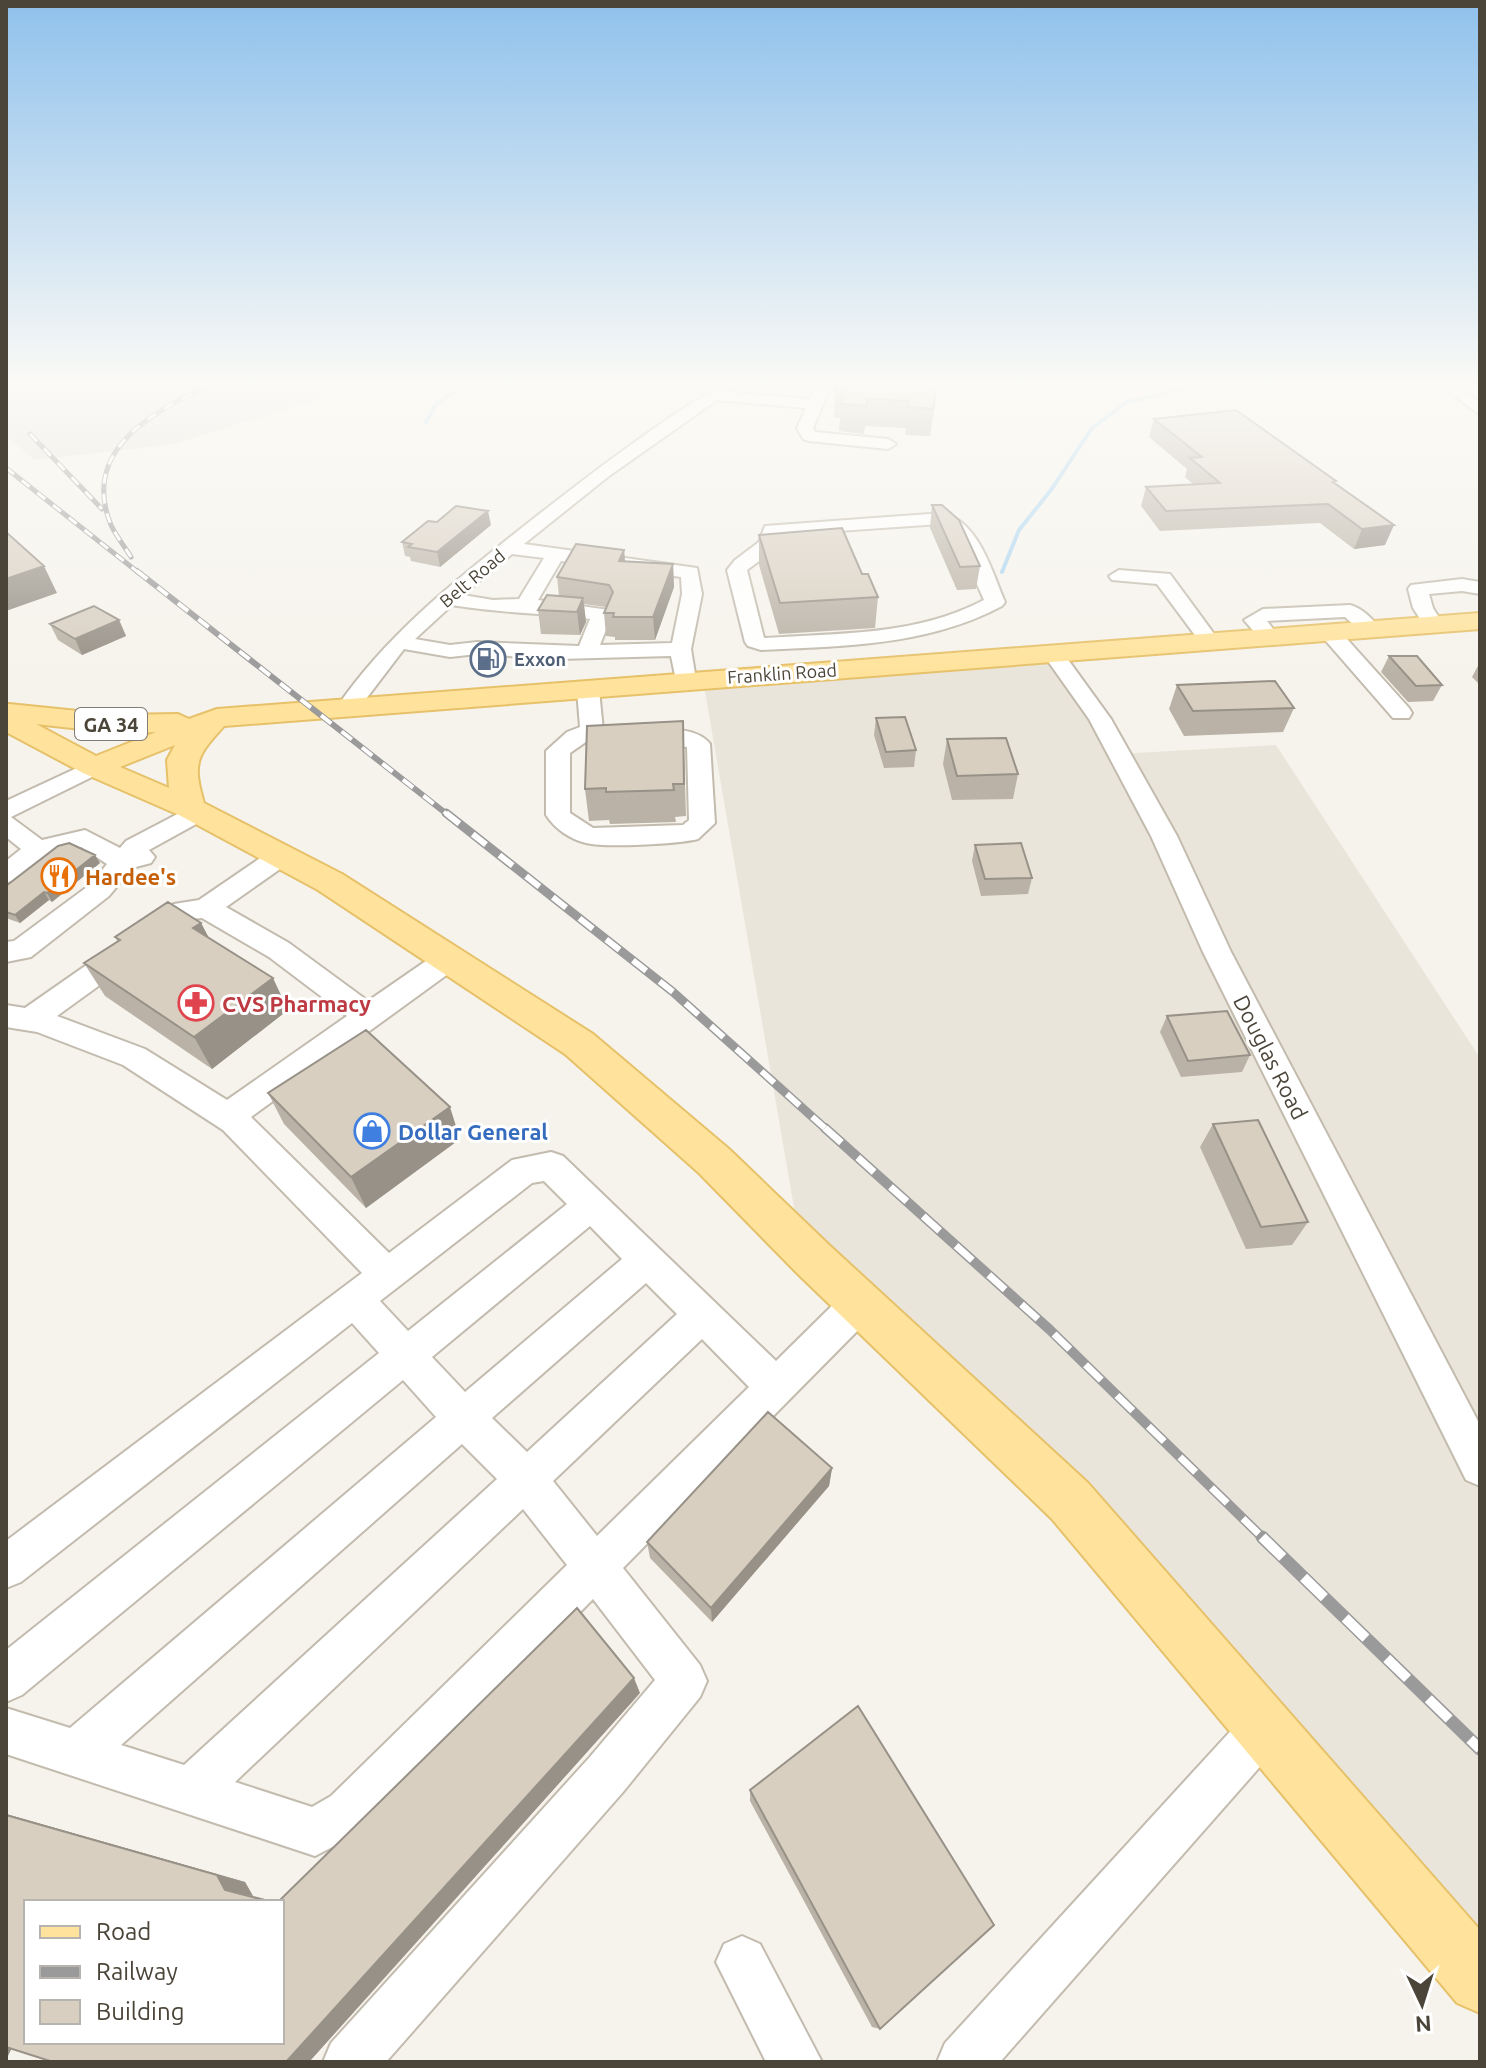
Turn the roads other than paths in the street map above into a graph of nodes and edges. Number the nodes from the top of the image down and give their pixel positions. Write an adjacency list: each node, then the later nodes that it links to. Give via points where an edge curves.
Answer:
1 (591, 482): 2 (street, Belt Road)
2 (508, 548): 3 (street); 6 (street, Belt Road)
3 (556, 554): 7 (street); 18 (street, via 690,572 692,594)
4 (1119, 576): 16 (street, via 1163,578)
5 (1480, 588): 9 (street, via 1418,589)
6 (448, 598): 10 (street); 15 (street, Belt Road)
7 (525, 605): 10 (street); 20 (street, via 602,614)
8 (1480, 621): 9 (main road, Franklin Road / GA 34)
9 (1433, 624): 11 (main road, Franklin Road / GA 34)
10 (488, 627): 19 (street); 24 (street)
11 (1371, 630): 13 (main road, Franklin Road / GA 34); 14 (street, via 1350,611 1263,615 1254,620)
12 (900, 633): 17 (street); 17 (street, via 966,620 995,602 961,530 951,520 771,530 763,552 737,570 755,642); 22 (street)
13 (1329, 633): 14 (main road, Franklin Road / GA 34); 28 (street)
14 (1270, 638): 16 (main road, Franklin Road / GA 34)
15 (399, 642): 19 (street); 26 (street, Belt Road)
16 (1210, 642): 21 (main road, Franklin Road / GA 34)
17 (776, 643): 23 (street)
18 (681, 649): 20 (street); 25 (street)
19 (450, 651): 24 (street, via 466,667)
20 (587, 652): 24 (street)
21 (1054, 654): 22 (main road, Franklin Road / GA 34); 54 (street, Douglas Road, via 1100,719 1164,836 1217,952)
22 (917, 663): 23 (main road, Franklin Road / GA 34)
23 (783, 673): 25 (main road, Franklin Road / GA 34)
24 (567, 676): 25 (main road, Franklin Road / GA 34); 26 (main road, Franklin Road / GA 34); 31 (street)
25 (685, 680)
26 (348, 707): 29 (main road, Franklin Road / GA 34)
27 (6, 712): 29 (main road, GA 34, via 117,724)
28 (1401, 713)
29 (217, 718): 32 (main road, Franklin Road / GA 34); 34 (main road, via 180,762 180,776)
30 (6, 720): 32 (main road)
31 (608, 735): 31 (street, via 575,737 558,751 558,815 590,836 689,833 702,823 698,744 671,737)
32 (94, 767): 33 (street); 34 (main road)
33 (6, 811)
34 (198, 813): 37 (main road); 38 (street, via 157,850)
35 (6, 824): 36 (street)
36 (37, 849): 38 (street, via 85,838); 39 (street)
37 (281, 856): 40 (street); 42 (main road)
38 (123, 862): 41 (street, via 100,890 21,950)
39 (6, 874)
40 (206, 908): 43 (street, via 279,950); 44 (street, via 184,911)
41 (6, 952)
42 (449, 959): 43 (street); 49 (main road, via 579,1044 714,1161)
43 (368, 1017): 45 (street)
44 (18, 1018): 45 (street, via 134,1057)
45 (227, 1117): 48 (street)
46 (591, 1205): 47 (street); 48 (street, via 551,1166 524,1170); 51 (street)
47 (646, 1260): 50 (street); 53 (street)
48 (371, 1287): 51 (street); 57 (street)
49 (861, 1302): 52 (street); 59 (main road, via 1070,1501)
50 (702, 1315): 52 (street); 55 (street)
51 (406, 1354): 53 (street); 58 (street)
52 (775, 1386): 56 (street)
53 (463, 1418): 55 (street); 61 (street)
54 (1480, 1466)
55 (526, 1479): 56 (street); 62 (street)
56 (595, 1566): 62 (street, via 348,1813 315,1832); 65 (street, via 684,1681)
57 (6, 1567)
58 (6, 1679)
59 (1264, 1728): 64 (main road); 67 (street)
60 (6, 1731): 61 (street)
61 (76, 1754): 62 (street)
62 (191, 1791)
63 (742, 1962): 66 (street)
64 (1480, 1980)
65 (350, 2062)
66 (795, 2062)
67 (964, 2062)

